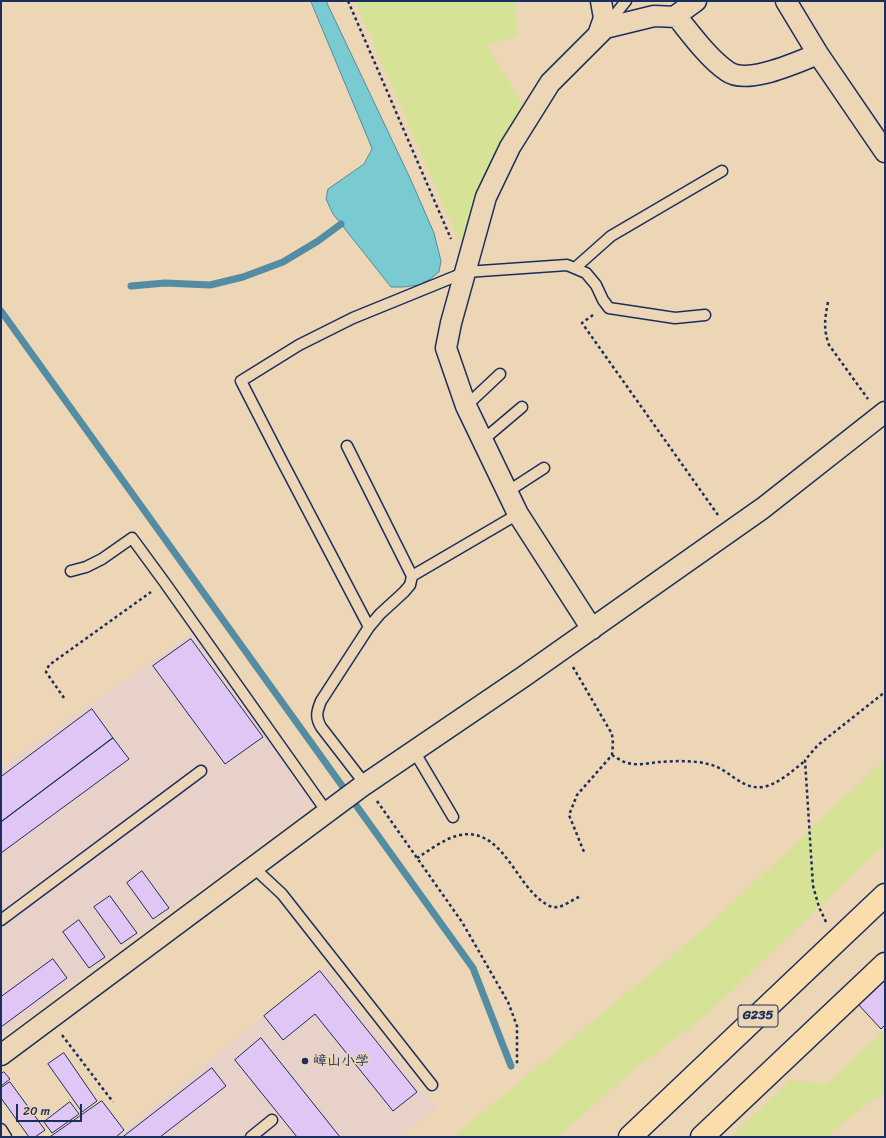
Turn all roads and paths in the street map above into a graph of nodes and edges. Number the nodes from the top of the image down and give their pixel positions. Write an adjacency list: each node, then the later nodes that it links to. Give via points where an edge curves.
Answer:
1 (348, 1): 12 (path)
2 (601, 1): 7 (street, via 604,18)
3 (626, 1): 7 (lane)
4 (696, 1): 6 (street)
5 (786, 1): 8 (street)
6 (674, 17): 7 (street, via 654,16); 8 (street, via 677,17 728,72 740,75 764,74)
7 (602, 31): 12 (street, via 550,83 510,147 486,197)
8 (818, 54): 9 (street)
9 (885, 152)
10 (722, 171): 11 (lane, via 611,236)
11 (575, 268): 12 (lane, via 567,265); 14 (lane, via 586,273)
12 (466, 272): 17 (street, via 446,348); 29 (lane, via 353,318 306,341 241,381)
13 (828, 302): 19 (path, via 824,321 829,345 835,356)
14 (607, 305): 15 (lane, via 609,308 675,318); 25 (path, via 582,323)
15 (705, 315)
16 (500, 374): 17 (lane)
17 (466, 406): 20 (street)
18 (522, 407): 20 (lane)
19 (883, 414): 25 (street)
20 (483, 440): 23 (street)
21 (347, 446): 27 (lane)
22 (544, 468): 23 (lane)
23 (507, 492): 24 (street)
24 (518, 514): 27 (lane); 30 (street)
25 (730, 532): 30 (street)
26 (71, 571): 28 (lane, via 102,559 132,538)
27 (412, 576): 29 (lane, via 410,585)
28 (165, 583): 33 (path, via 49,664 46,672); 39 (lane)
29 (369, 627): 38 (lane, via 321,700 316,720)
30 (592, 629): 31 (street)
31 (562, 650): 34 (street); 35 (path, via 612,734)
32 (885, 692): 36 (path, via 818,745)
33 (64, 698)
34 (414, 751): 38 (street); 40 (lane)
35 (612, 755): 36 (path, via 628,763 709,764 725,770 739,782 752,787 777,781); 41 (path, via 577,795 569,816)
36 (805, 760): 47 (path, via 813,886)
37 (201, 771): 46 (lane)
38 (363, 786): 39 (street); 42 (path)
39 (330, 809): 43 (street)
40 (453, 817)
41 (584, 852)
42 (417, 858): 45 (path, via 447,840 460,835 474,835 488,840 500,849 524,884 536,898 548,906 557,907); 51 (path, via 462,922 508,1002 517,1026)
43 (253, 867): 49 (street); 52 (lane, via 282,894)
44 (885, 895): 47 (highway, G235)
45 (579, 897)
46 (1, 920)
47 (834, 943): 59 (highway, G235)
48 (885, 964): 56 (highway)
49 (49, 1019): 50 (street); 53 (path)
50 (1, 1055)
51 (517, 1065)
52 (432, 1085)
53 (113, 1102)
54 (272, 1120): 58 (lane)
55 (1, 1129): 57 (lane)
56 (705, 1136)
57 (6, 1137)
58 (251, 1137)
59 (630, 1137)

